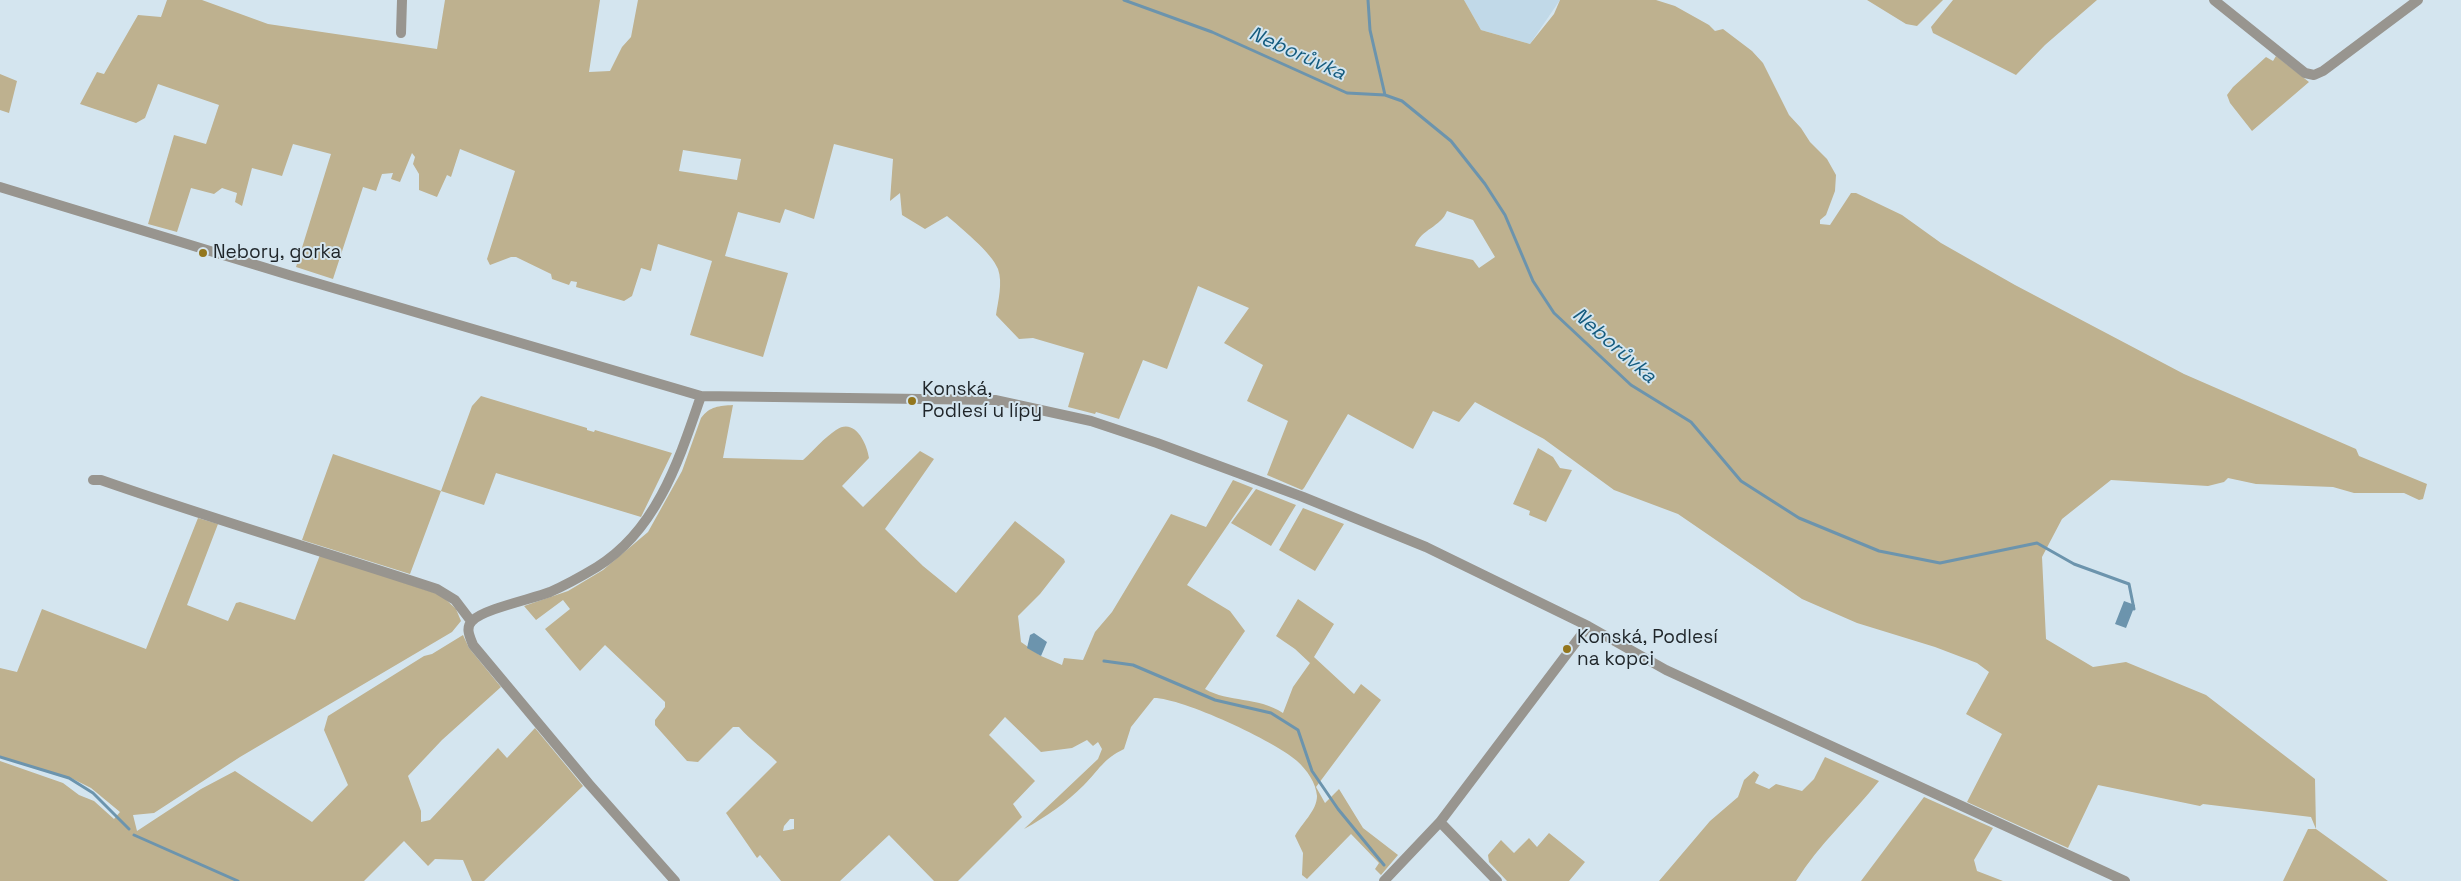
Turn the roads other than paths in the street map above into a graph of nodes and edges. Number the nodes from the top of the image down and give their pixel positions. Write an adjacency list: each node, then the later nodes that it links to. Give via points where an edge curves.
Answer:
1 (402, 0): 4 (street)
2 (2214, 0): 3 (street, via 2305,73 2314,75)
3 (2418, 0)
4 (401, 33)
5 (0, 187): 6 (street)
6 (700, 396): 8 (street, via 657,504 632,539 598,566 572,581); 9 (street, via 995,400 1091,422 1303,497 1426,547)
7 (93, 480): 8 (street, via 437,589 455,600)
8 (471, 621): 11 (street, via 468,631 473,645)
9 (1588, 626): 10 (street); 14 (street, via 1666,670)
10 (1440, 822): 12 (street); 13 (street)
11 (675, 881)
12 (1384, 881)
13 (1497, 881)
14 (2125, 881)

